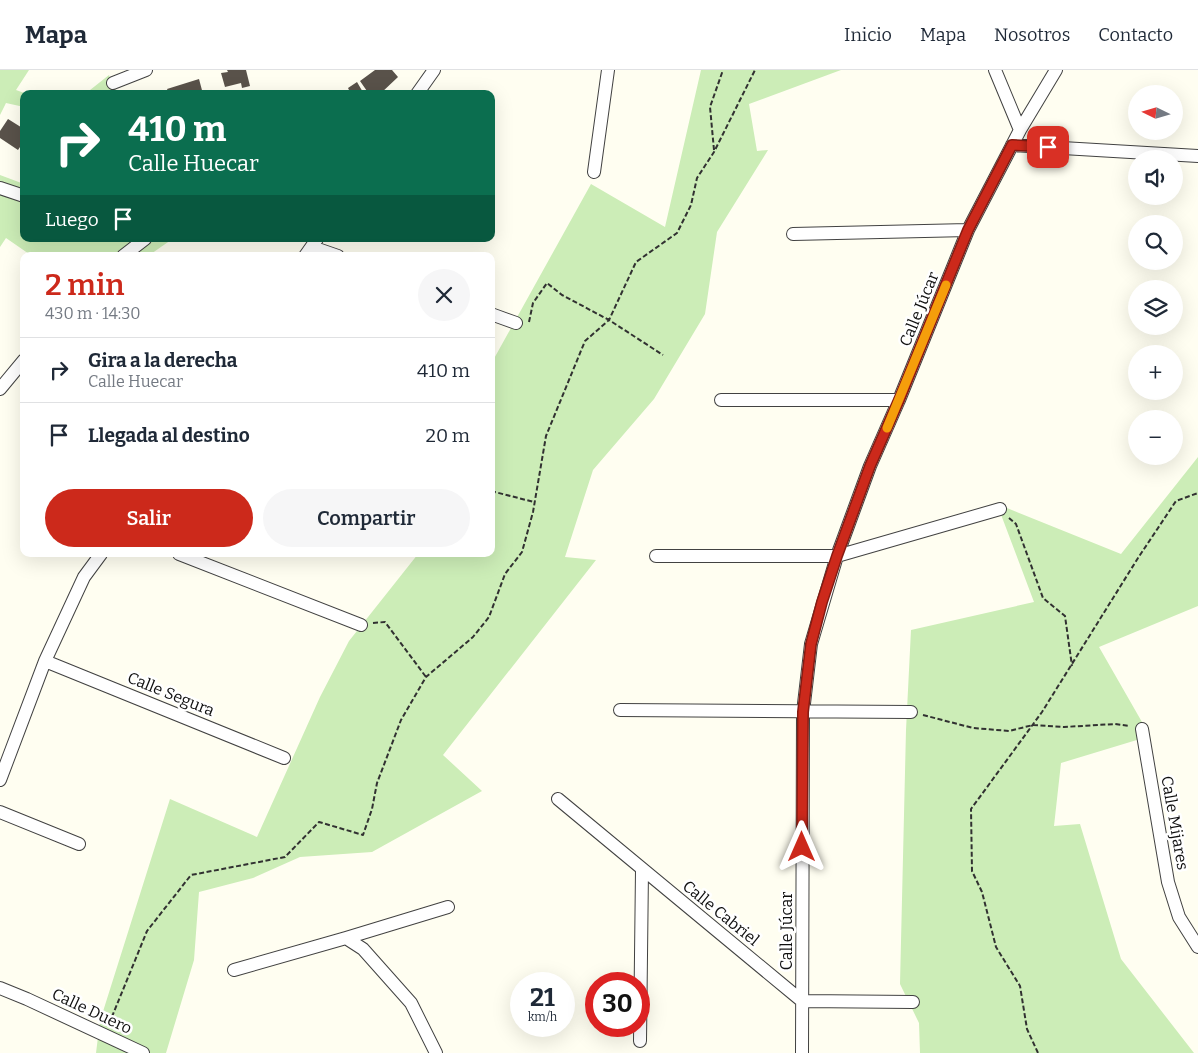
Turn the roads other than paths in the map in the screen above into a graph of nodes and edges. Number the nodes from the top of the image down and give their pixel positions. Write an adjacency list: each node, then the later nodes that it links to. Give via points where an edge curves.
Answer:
1 (146, 70): 6 (street)
2 (434, 70): 7 (street)
3 (608, 70): 11 (street)
4 (995, 70): 8 (street)
5 (1056, 70): 8 (street, Calle Júcar)
6 (113, 83)
7 (420, 90)
8 (1020, 130): 9 (street, Calle Júcar)
9 (1012, 145): 10 (street); 14 (street, Calle Júcar)
10 (1198, 156)
11 (594, 172)
12 (0, 188): 13 (street)
13 (20, 195)
14 (968, 230): 15 (street); 25 (street, Calle Júcar)
15 (793, 234)
16 (141, 242): 18 (street)
17 (312, 247): 19 (street)
18 (128, 252)
19 (326, 252)
20 (495, 315): 21 (street)
21 (523, 322)
22 (20, 365): 23 (street)
23 (0, 390)
24 (721, 400): 25 (street)
25 (899, 400): 28 (street, Calle Júcar, via 870,466)
26 (1000, 510): 28 (street)
27 (656, 556): 28 (street)
28 (837, 556): 34 (street, Calle Júcar, via 811,644)
29 (99, 557): 32 (street, via 84,577)
30 (188, 557): 31 (street)
31 (361, 625)
32 (46, 661): 37 (street, Calle Segura); 38 (street)
33 (620, 710): 34 (street)
34 (803, 712): 35 (street); 50 (street, Calle Júcar)
35 (911, 712)
36 (1142, 729): 45 (street, Calle Mijares, via 1168,882 1179,917)
37 (284, 758)
38 (0, 780)
39 (558, 799): 42 (street, Calle Cabriel)
40 (0, 812): 41 (street)
41 (79, 844)
42 (642, 870): 50 (street, Calle Cabriel); 52 (street)
43 (448, 907): 44 (street)
44 (346, 938): 46 (street); 54 (street, via 363,949 411,1004)
45 (1198, 947)
46 (234, 970)
47 (0, 983): 49 (street, Calle Duero)
48 (0, 988): 49 (street, Calle Duero)
49 (27, 999): 53 (street, Calle Duero)
50 (802, 1001): 51 (street); 55 (street, Calle Júcar)
51 (913, 1002)
52 (640, 1041)
53 (143, 1053)
54 (436, 1053)
55 (802, 1053)

